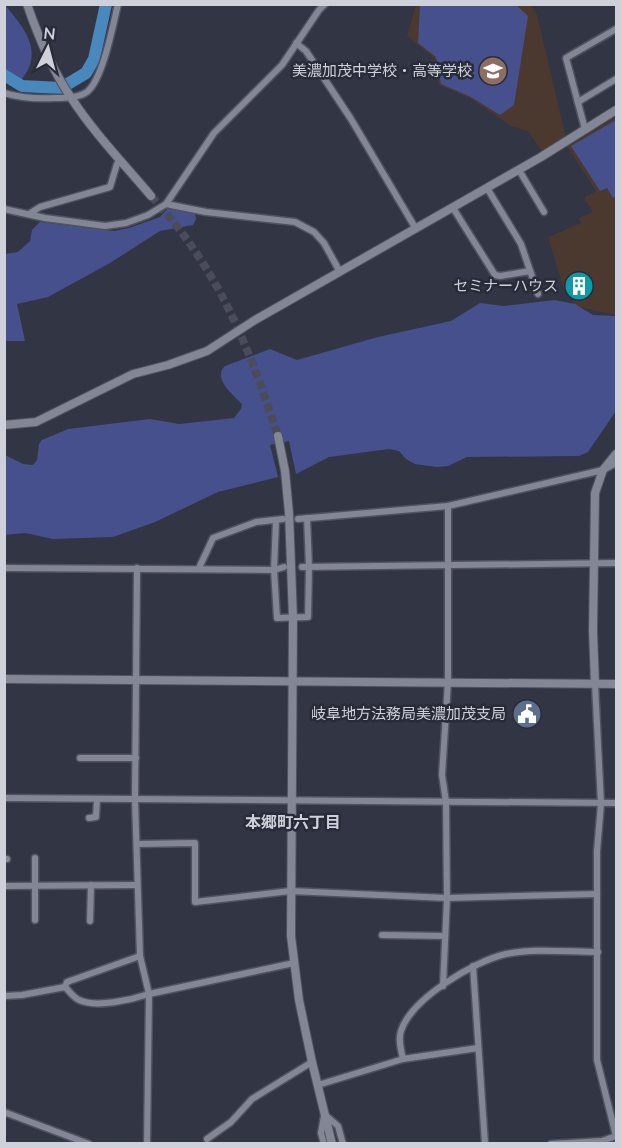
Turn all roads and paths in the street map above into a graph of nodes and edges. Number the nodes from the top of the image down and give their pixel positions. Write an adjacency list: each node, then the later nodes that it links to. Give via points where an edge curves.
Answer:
1 (27, 4): 8 (street, via 39,39)
2 (118, 4): 8 (street, via 94,85 85,93)
3 (325, 4): 5 (street)
4 (616, 29): 9 (street, via 567,58)
5 (296, 43): 16 (street, via 282,65 214,133); 21 (street, via 306,51 351,118)
6 (616, 79): 9 (street)
7 (4, 93): 8 (street, via 42,99)
8 (70, 97): 12 (street)
9 (578, 102): 11 (street)
10 (616, 110): 11 (street)
11 (585, 129): 13 (street)
12 (121, 161): 15 (street); 20 (street, via 110,187 40,207)
13 (519, 170): 14 (street); 19 (street)
14 (487, 188): 17 (street); 22 (street, via 521,244)
15 (151, 196)
16 (166, 204): 20 (street, via 126,223 105,226); 23 (street, via 295,222 314,232 324,243)
17 (453, 208): 21 (street); 22 (street, via 495,275)
18 (4, 209): 20 (street)
19 (544, 212)
20 (29, 214)
21 (416, 229): 23 (street)
22 (530, 271): 24 (street)
23 (340, 272): 25 (street, via 207,351 134,374 36,423)
24 (538, 294)
25 (4, 425)
26 (278, 436): 44 (street, via 289,513)
27 (616, 454): 29 (street)
28 (616, 463): 29 (street)
29 (603, 470): 30 (street); 35 (street, via 595,493)
30 (448, 506): 31 (street); 37 (street)
31 (307, 518): 33 (street); 39 (street)
32 (283, 519): 34 (street)
33 (298, 519)
34 (276, 520): 42 (street, via 256,522 213,538); 43 (street)
35 (593, 563): 36 (street); 37 (street); 49 (street)
36 (616, 563)
37 (447, 565): 39 (street); 48 (street)
38 (284, 567): 43 (street)
39 (306, 567): 44 (street, via 308,617)
40 (4, 568): 41 (street)
41 (137, 568): 42 (street); 46 (street)
42 (199, 568): 43 (street)
43 (274, 570): 44 (street, via 277,618)
44 (292, 618): 47 (street)
45 (4, 679): 46 (street)
46 (136, 680): 47 (street); 52 (street)
47 (291, 682): 48 (street); 56 (street)
48 (448, 682): 49 (street); 57 (street, via 442,775)
49 (595, 684): 50 (street); 59 (street)
50 (616, 684)
51 (80, 758): 52 (street)
52 (136, 758): 55 (street)
53 (4, 798): 54 (street)
54 (97, 800): 55 (street); 60 (street, via 96,817)
55 (135, 800): 56 (street); 61 (street)
56 (291, 800): 57 (street); 67 (street)
57 (446, 802): 59 (street); 69 (street)
58 (616, 803): 59 (street)
59 (601, 804): 68 (street)
60 (89, 818)
61 (137, 844): 64 (street); 67 (street, via 195,843 195,902)
62 (35, 858): 66 (street)
63 (91, 885): 64 (street); 66 (street); 71 (street)
64 (137, 885): 75 (street)
65 (4, 886): 66 (street)
66 (35, 886): 70 (street)
67 (290, 891): 69 (street); 76 (street)
68 (597, 894): 69 (street); 74 (street)
69 (447, 898): 73 (street)
70 (35, 920)
71 (90, 921)
72 (382, 935): 73 (street)
73 (445, 936): 78 (street)
74 (598, 952): 77 (street, via 521,952); 88 (street, via 597,1060)
75 (140, 956): 79 (street, via 67,982); 80 (street)
76 (294, 963): 80 (street); 84 (street)
77 (473, 966): 78 (street); 82 (street)
78 (444, 986): 83 (street, via 428,996 401,1031)
79 (65, 987): 80 (street, via 78,1000 93,1002 127,1001); 81 (street)
80 (149, 994): 91 (street)
81 (4, 996)
82 (478, 1048): 83 (street); 95 (street)
83 (403, 1059): 85 (street)
84 (312, 1062): 85 (street); 89 (street, via 252,1099 231,1122)
85 (318, 1085): 87 (street)
86 (4, 1112): 90 (street)
87 (324, 1115): 92 (street); 93 (street); 94 (street, via 338,1126)
88 (615, 1137): 96 (street); 97 (street)
89 (207, 1139)
90 (89, 1143)
91 (147, 1143)
92 (324, 1143)
93 (332, 1143)
94 (343, 1143)
95 (485, 1143)
96 (551, 1143)
97 (603, 1143)

